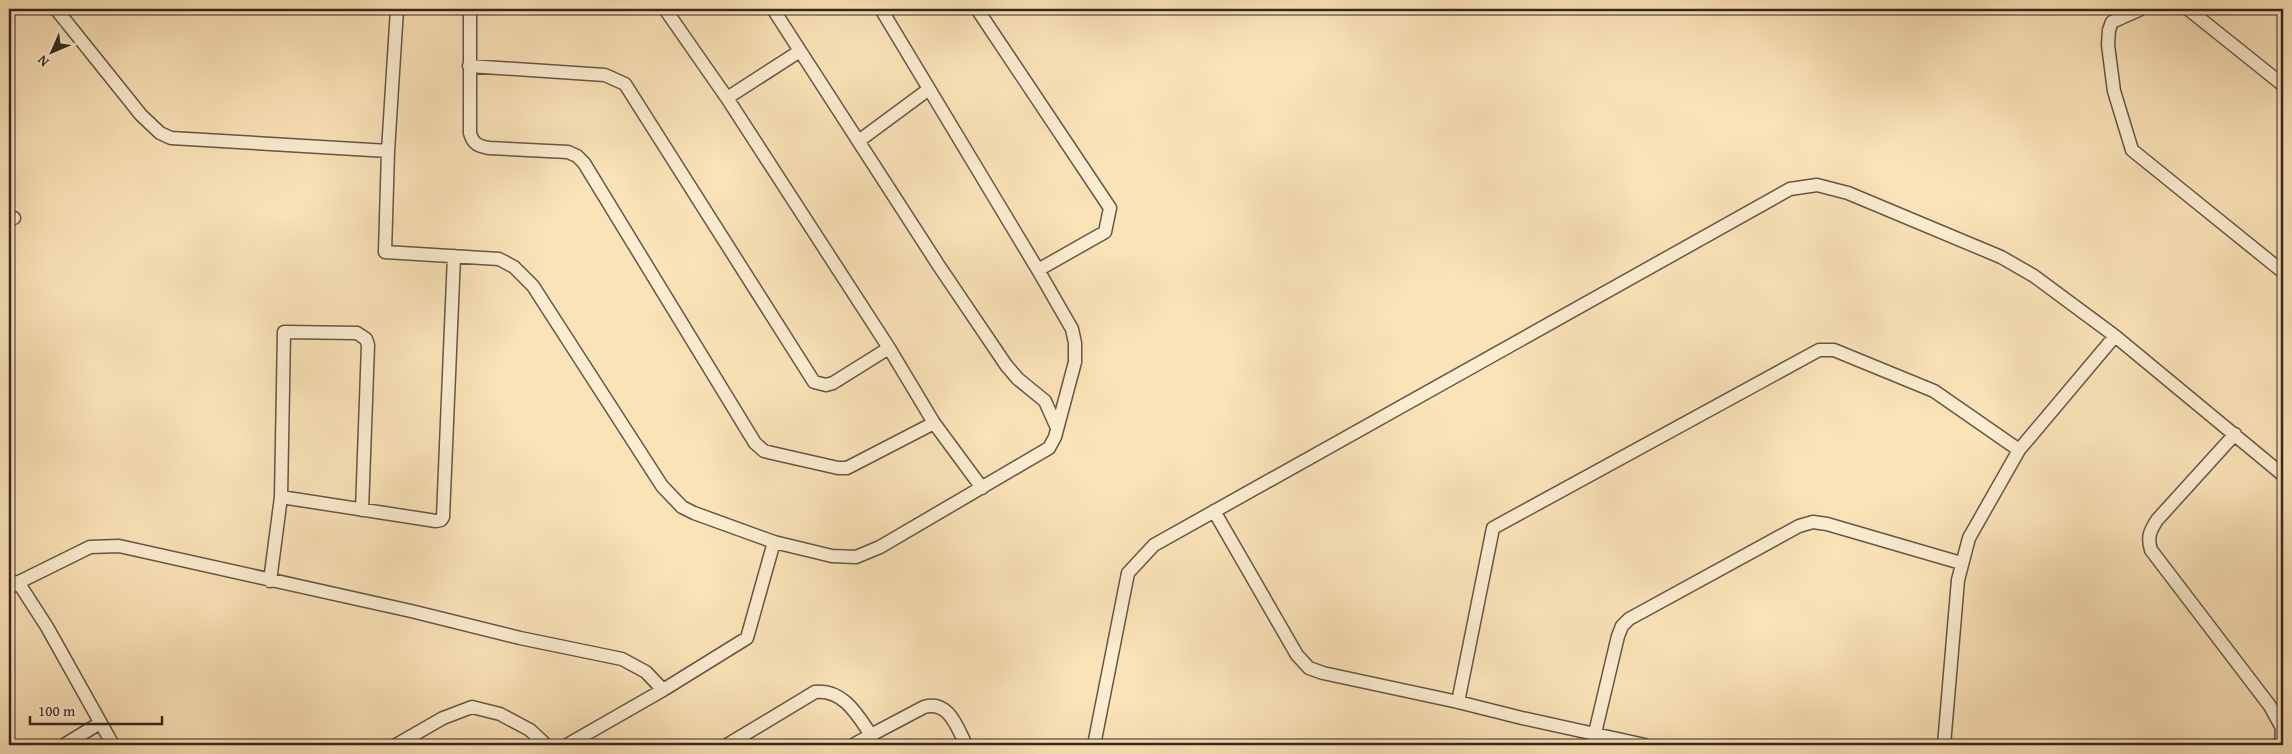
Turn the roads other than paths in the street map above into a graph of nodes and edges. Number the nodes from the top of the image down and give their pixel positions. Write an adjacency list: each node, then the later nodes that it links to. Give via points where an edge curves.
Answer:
1 (56, 9): 16 (street, via 141,114 160,133 171,138)
2 (397, 9): 16 (street)
3 (470, 9): 11 (street)
4 (665, 9): 14 (street)
5 (773, 9): 10 (street)
6 (881, 9): 13 (street)
7 (977, 9): 18 (street, via 1110,208 1105,232)
8 (2142, 9): 19 (street, via 2112,22 2108,44 2114,91 2132,150)
9 (2188, 9): 12 (street)
10 (800, 51): 14 (street); 15 (street)
11 (469, 66): 21 (street, via 605,75 625,84 814,382 833,383); 22 (street, via 472,142 479,147 568,152 577,156 755,443 764,451 847,468)
12 (2283, 84)
13 (929, 90): 15 (street); 18 (street)
14 (727, 98): 21 (street)
15 (860, 140): 23 (street, via 939,266 1006,364 1018,379 1045,401)
16 (388, 152): 17 (street, via 385,252)
17 (454, 256): 29 (street, via 443,517 436,521); 31 (street, via 499,259 526,278 662,486 682,507)
18 (1038, 270): 23 (street, via 1072,329 1075,343 1072,371)
19 (2283, 272)
20 (2115, 336): 24 (street); 25 (street); 30 (street, via 2034,276 2000,257 1848,193 1816,185 1790,189)
21 (889, 348): 22 (street)
22 (934, 423): 27 (street)
23 (1057, 428): 27 (street, via 1054,443 1049,448)
24 (2235, 434): 26 (street); 51 (street, via 2157,520 2148,541 2151,550 2270,706 2282,728)
25 (2019, 450): 32 (street, via 1969,538); 36 (street, via 1934,391 1834,350 1819,350 1493,528)
26 (2283, 475)
27 (982, 488): 31 (street, via 880,547 856,557 832,556)
28 (281, 497): 29 (street); 29 (street, via 284,332 357,333 368,345); 33 (street)
29 (362, 510)
30 (1214, 511): 36 (street, via 1297,656 1309,668 1322,674); 48 (street, via 1154,544 1128,573)
31 (774, 542): 35 (street, via 747,638)
32 (1961, 563): 38 (street, via 1827,524 1813,522 1799,526 1629,619 1622,626); 50 (street)
33 (270, 581): 34 (street, via 119,546 90,547); 35 (street, via 622,659 646,672)
34 (14, 585): 37 (street, via 47,627)
35 (663, 690): 44 (street)
36 (1458, 702): 38 (street)
37 (100, 723): 40 (street); 41 (street)
38 (1595, 733): 49 (street)
39 (871, 735): 45 (street, via 852,707 823,691 815,692); 46 (street); 47 (street, via 933,705 950,714)
40 (64, 745)
41 (113, 745)
42 (396, 745): 43 (street, via 443,718 472,707 500,714 530,730)
43 (546, 745)
44 (567, 745)
45 (727, 745)
46 (853, 745)
47 (966, 745)
48 (1094, 745)
49 (1645, 745)
50 (1944, 745)
51 (2281, 745)

